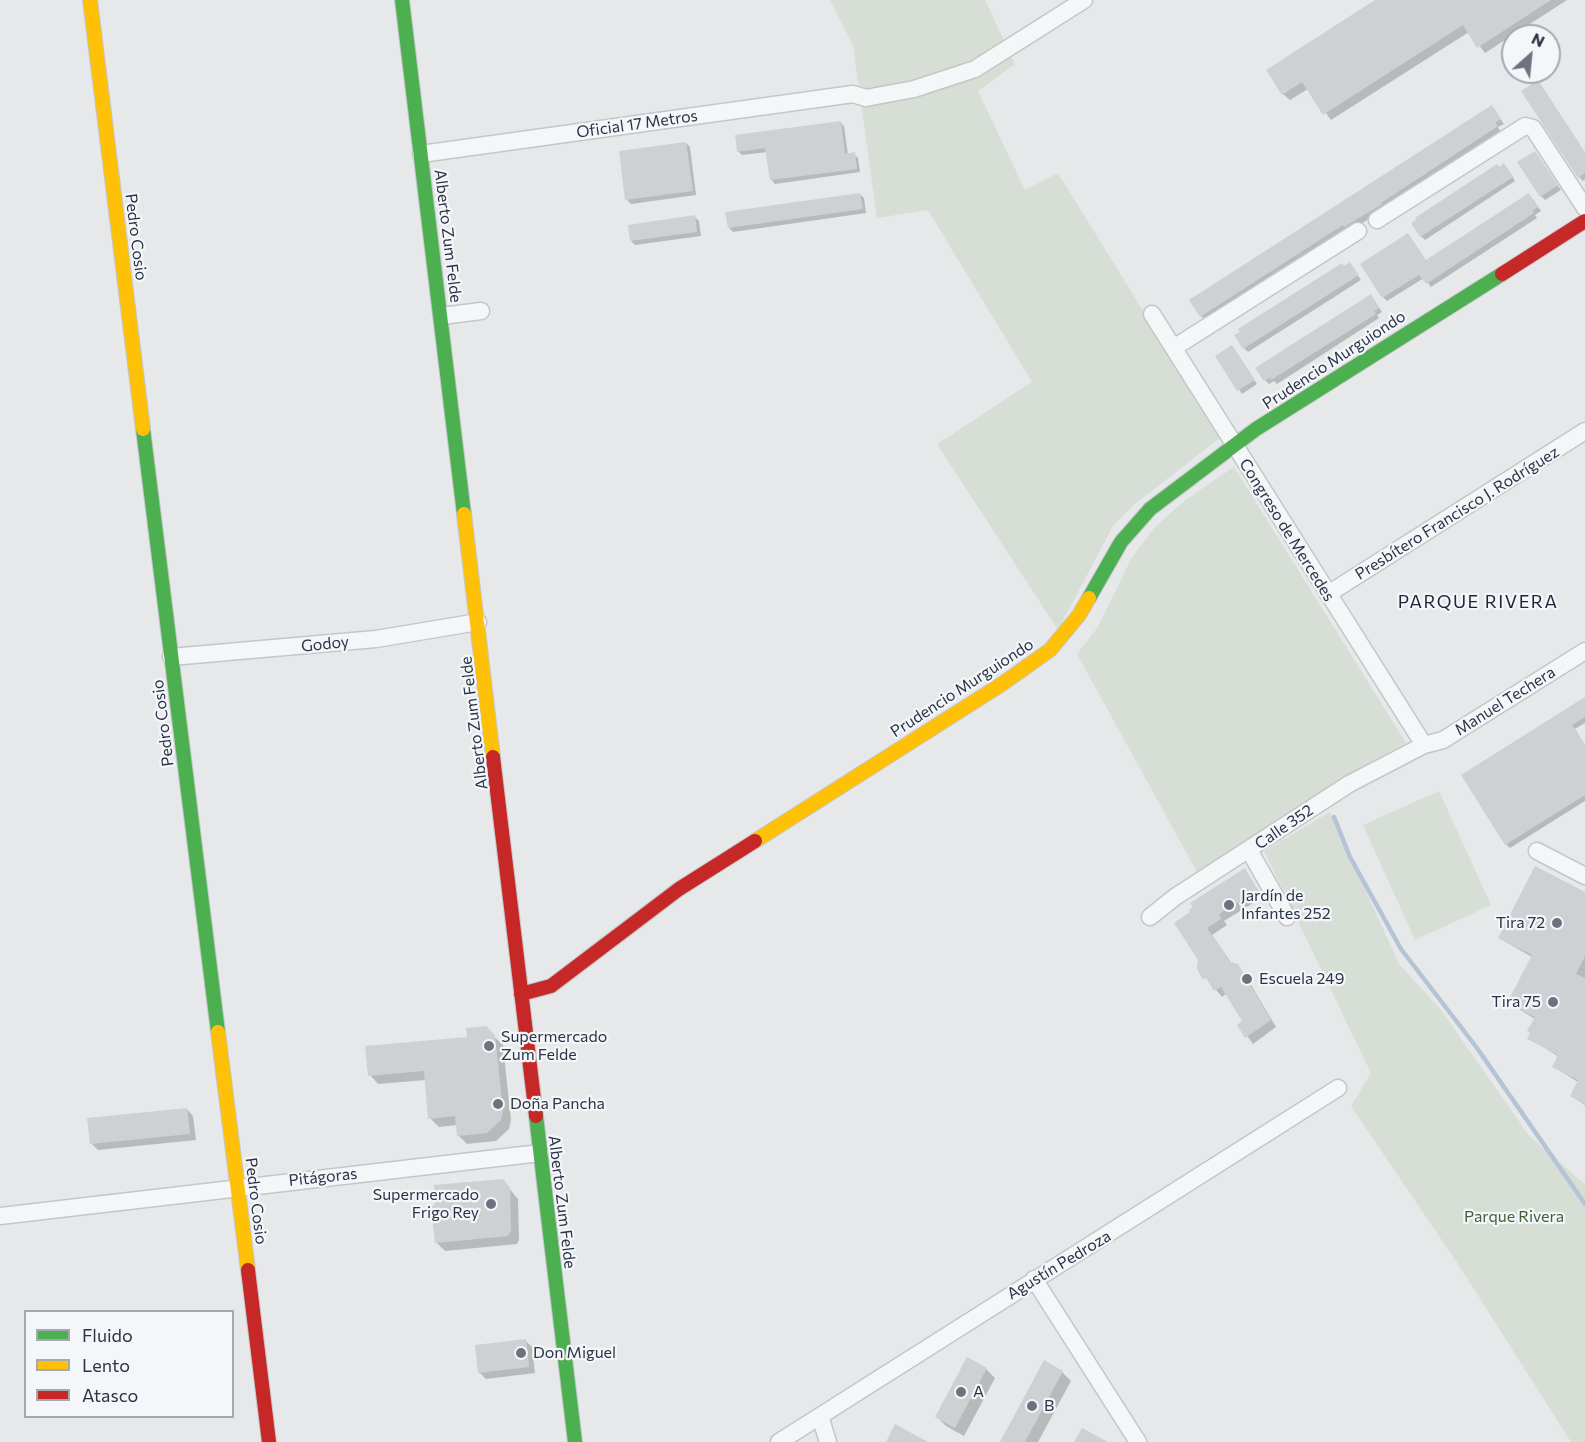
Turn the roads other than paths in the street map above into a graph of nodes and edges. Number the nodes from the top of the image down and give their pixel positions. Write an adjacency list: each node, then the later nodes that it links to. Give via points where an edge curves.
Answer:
1 (90, 0): 18 (street, Pedro Cosio)
2 (402, 0): 4 (street, Alberto Zum Felde)
3 (1084, 0): 4 (street, Oficial 17 Metros, via 975,69 914,89 866,98 853,94)
4 (422, 154): 11 (street, Alberto Zum Felde)
5 (1585, 208): 6 (street, via 1533,128 1525,126)
6 (1377, 220)
7 (1585, 221): 14 (street, Prudencio Murguiondo)
8 (1358, 231): 12 (street)
9 (481, 311): 11 (street)
10 (1152, 314): 12 (street, Congreso de Mercedes)
11 (442, 316): 16 (street, Alberto Zum Felde)
12 (1174, 347): 14 (street, Congreso de Mercedes)
13 (1585, 431): 15 (street, Presbítero Francisco J. Rodríguez)
14 (1234, 446): 15 (street, Congreso de Mercedes); 25 (street, Prudencio Murguiondo, via 1139,521 1121,542 1079,615 1050,650 679,889 550,986)
15 (1328, 594): 19 (street, Congreso de Mercedes)
16 (478, 622): 18 (street, Godoy, via 376,639); 25 (street, Alberto Zum Felde)
17 (1585, 651): 19 (street, Manuel Techera, via 1443,740)
18 (171, 657): 28 (street, Pedro Cosio)
19 (1424, 745): 20 (street, Calle 352, via 1349,784)
20 (1249, 850): 23 (street, Calle 352, via 1174,897); 24 (street)
21 (1537, 851): 22 (street)
22 (1585, 876)
23 (1150, 917)
24 (1287, 917)
25 (521, 994): 27 (street, Alberto Zum Felde)
26 (1338, 1088): 30 (street, Agustín Pedroza, via 1060,1267)
27 (540, 1153): 28 (street, Pitágoras); 33 (street, Alberto Zum Felde)
28 (238, 1187): 29 (street, Pitágoras); 32 (street, Pedro Cosio)
29 (0, 1216)
30 (1034, 1279): 31 (street, Agustín Pedroza); 36 (street)
31 (820, 1416): 34 (street, Agustín Pedroza); 35 (street)
32 (269, 1442)
33 (575, 1442)
34 (779, 1442)
35 (828, 1442)
36 (1138, 1442)

